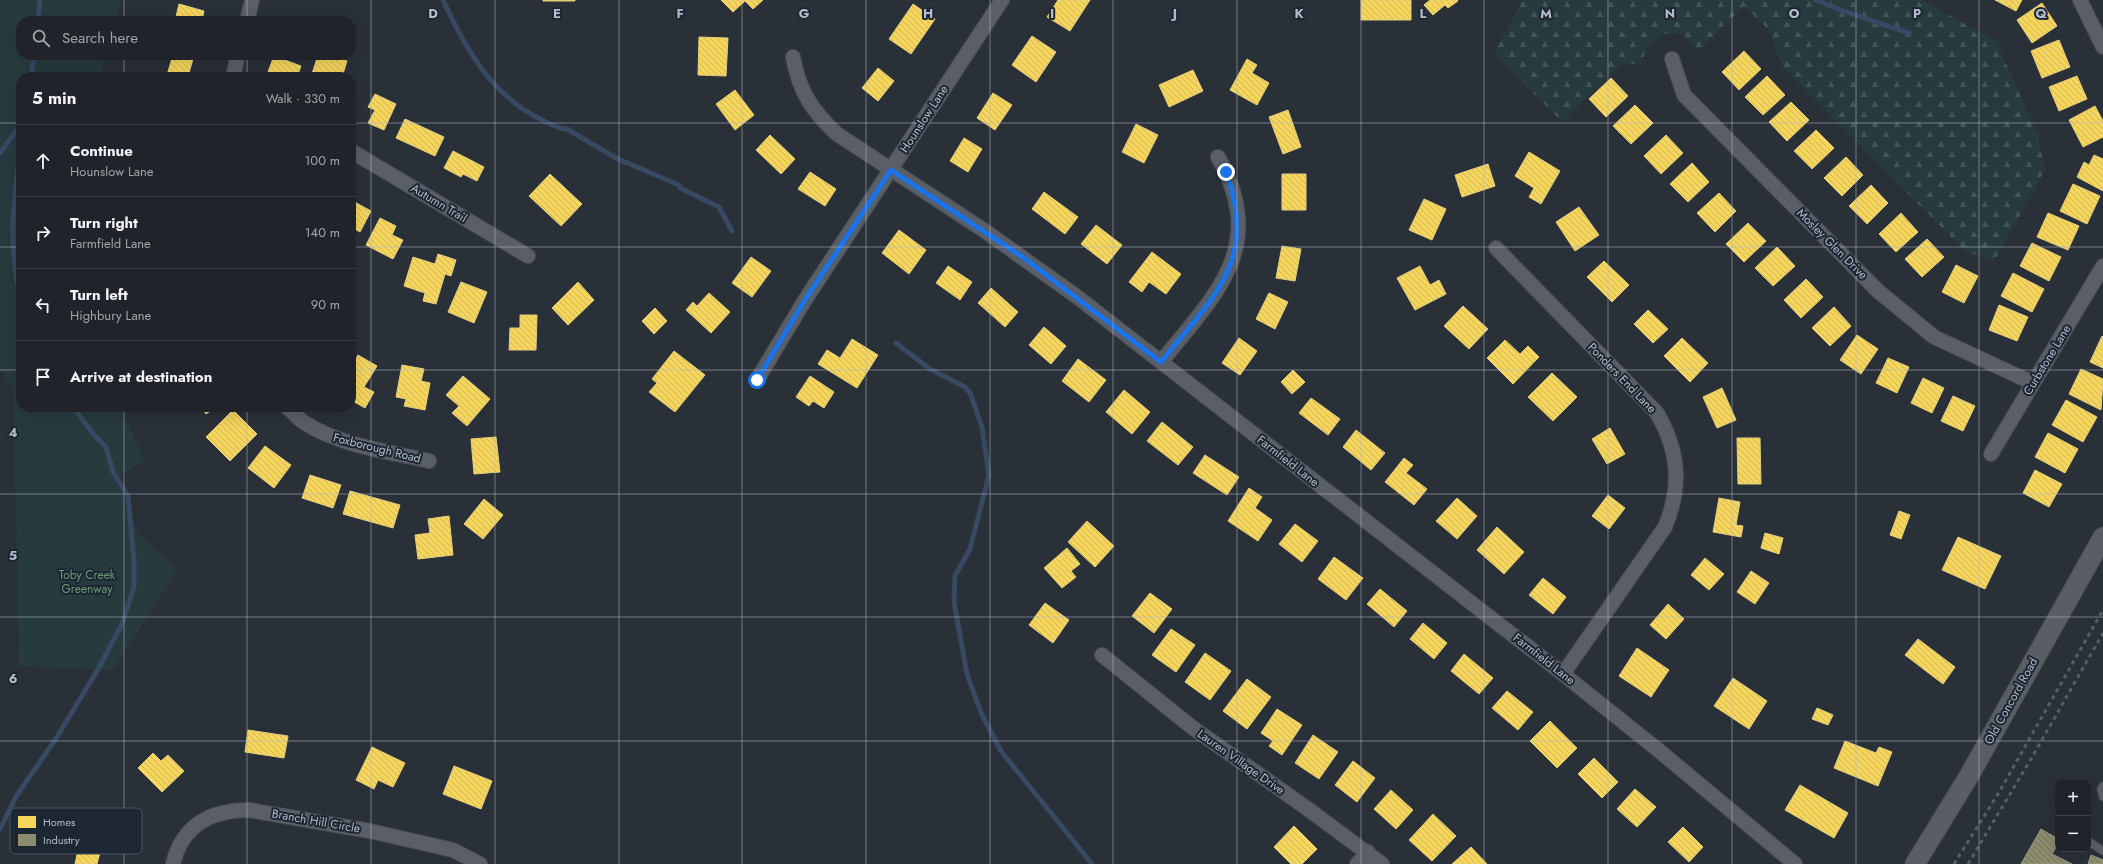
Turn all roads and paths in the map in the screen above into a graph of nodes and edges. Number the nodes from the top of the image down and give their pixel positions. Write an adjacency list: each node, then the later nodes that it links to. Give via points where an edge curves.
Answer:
1 (252, 0): 4 (street)
2 (1002, 0): 12 (street, Hounslow Lane)
3 (2080, 0): 5 (street)
4 (248, 16)
5 (2103, 47)
6 (793, 57): 12 (street, Farmfield Lane, via 803,93 827,124 856,148)
7 (1672, 59): 18 (street, Mosley Glen Drive, via 1684,95 1878,291 1934,337)
8 (237, 60): 9 (street)
9 (234, 72)
10 (356, 154): 14 (street, Autumn Trail)
11 (1218, 157): 16 (street, via 1226,172 1237,206 1236,247 1228,271 1216,293)
12 (891, 170): 16 (street, Farmfield Lane, via 1024,258); 17 (street, Hounslow Lane, via 805,300)
13 (1496, 248): 24 (street, Ponders End Lane, via 1657,413 1674,451 1676,481 1673,504 1665,527)
14 (528, 256)
15 (2103, 266): 18 (street, Curbstone Lane)
16 (1161, 362): 24 (street, Farmfield Lane)
17 (757, 380)
18 (2033, 383): 20 (street, Curbstone Lane)
19 (293, 412): 21 (street, Foxborough Road, via 325,435)
20 (1991, 454)
21 (429, 461)
22 (2103, 537): 35 (street, Old Concord Road, via 1969,776)
23 (1102, 655): 29 (street, Lauren Village Drive, via 1193,728)
24 (1563, 674): 34 (street, Farmfield Lane)
25 (2103, 786): 26 (lane)
26 (2103, 797)
27 (2091, 843): 28 (lane)
28 (2103, 851)
29 (1368, 852): 32 (street); 33 (street, Lauren Village Drive)
30 (172, 864): 31 (street, Branch Hill Circle, via 183,839 197,823 217,814 238,810 370,831 453,850)
31 (480, 864)
32 (1357, 864)
33 (1382, 864)
34 (1795, 864)
35 (1915, 864)

